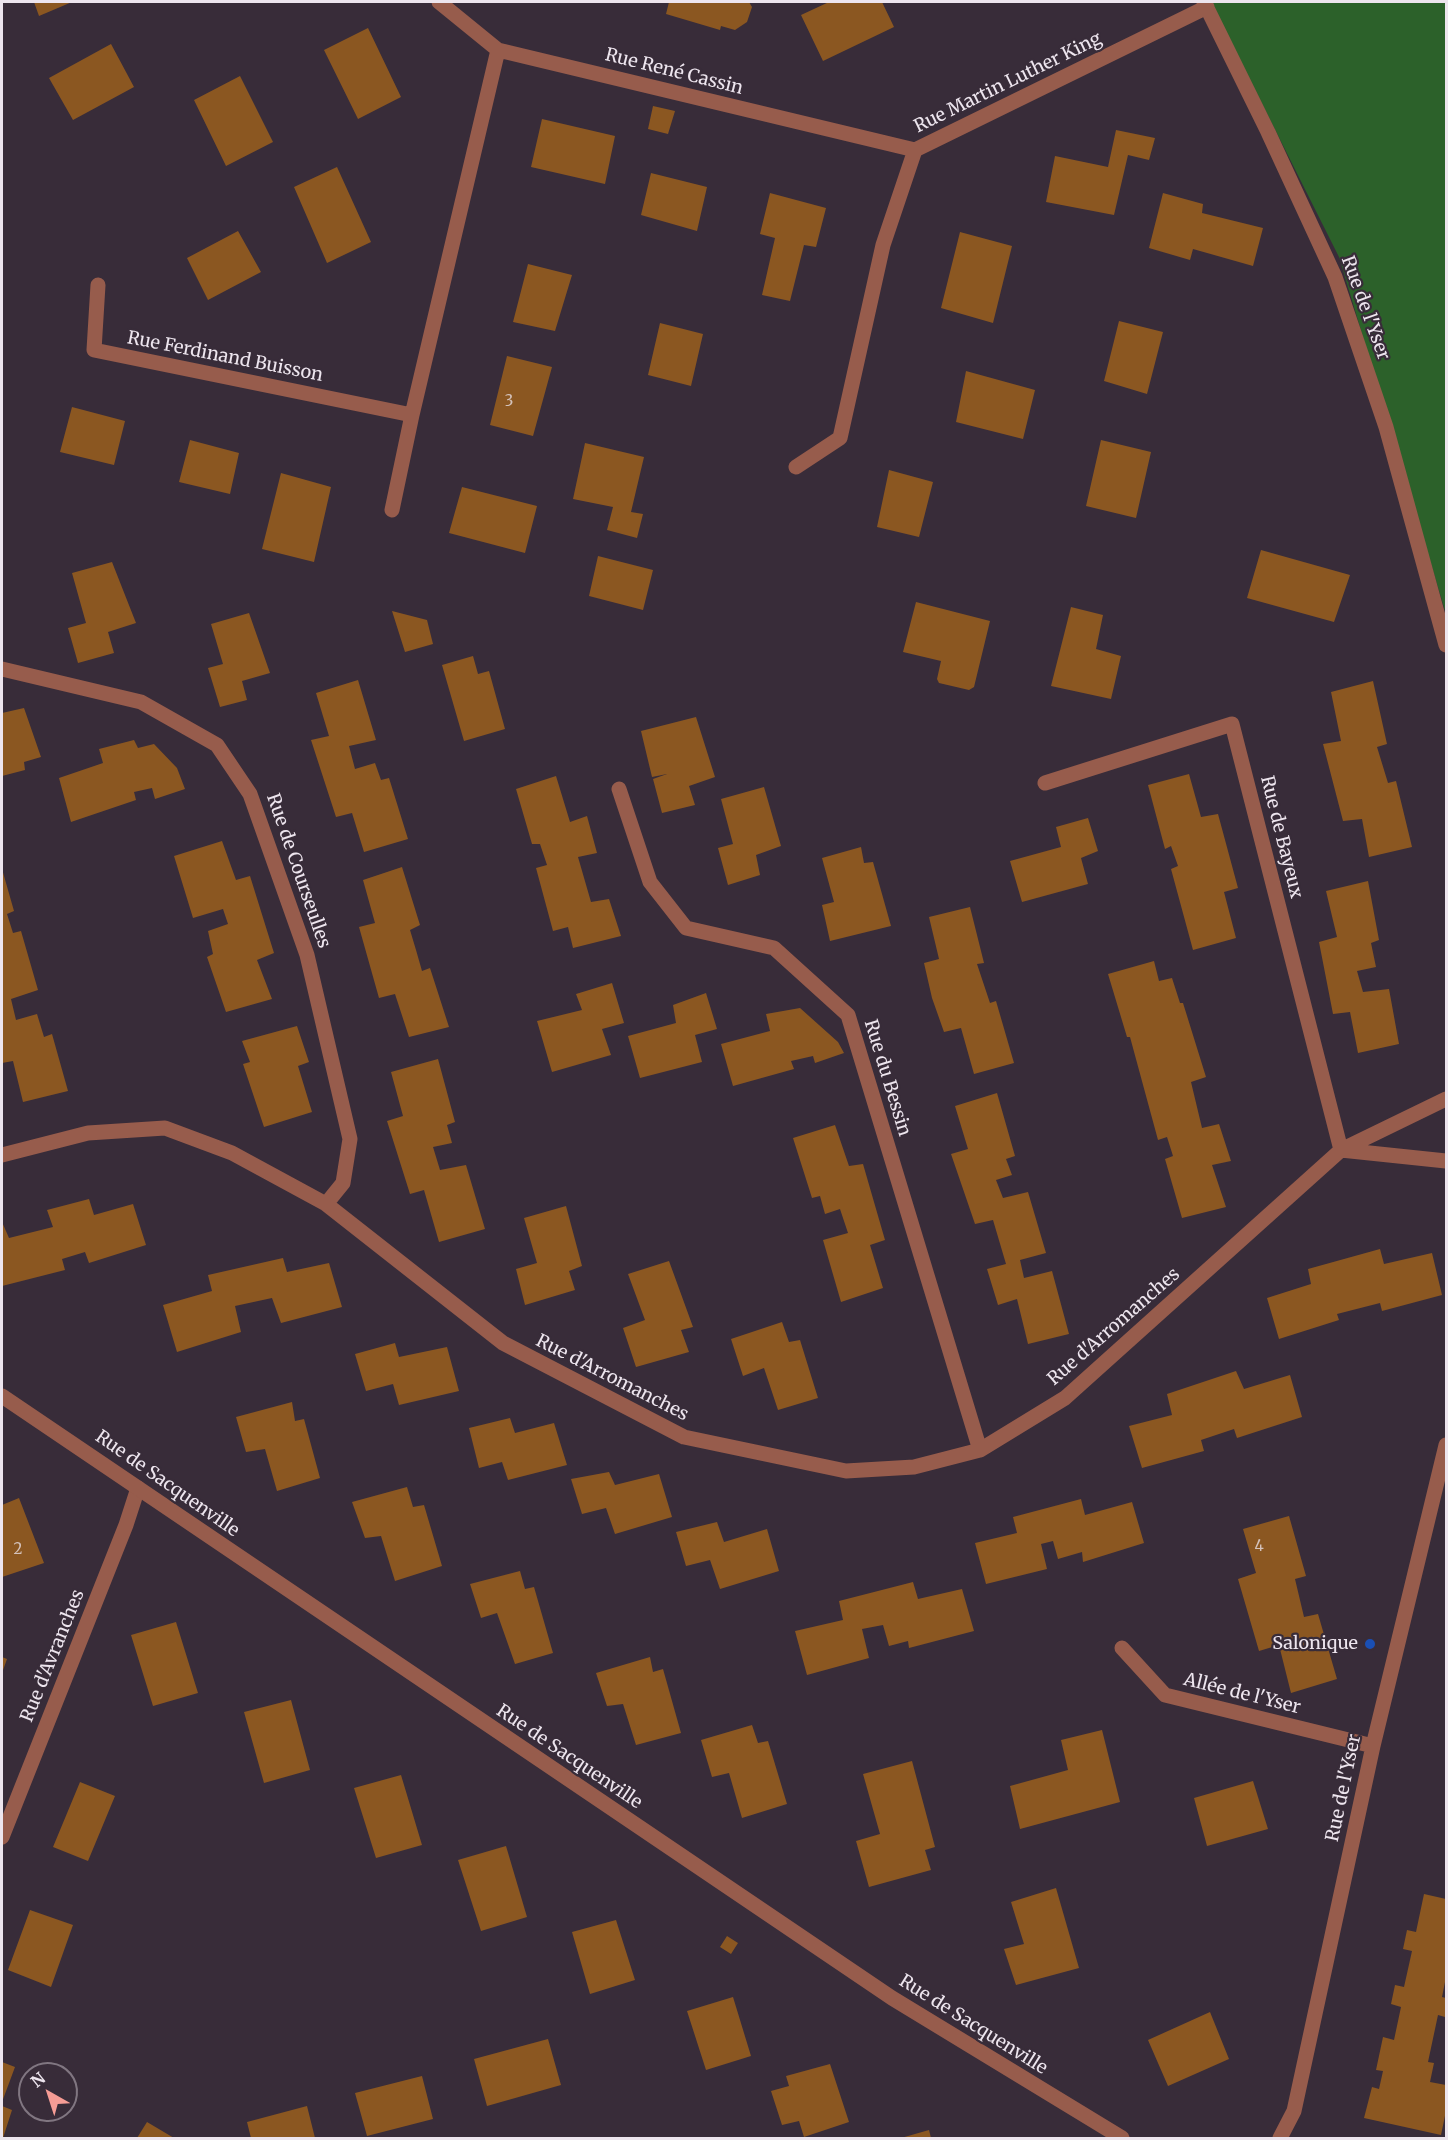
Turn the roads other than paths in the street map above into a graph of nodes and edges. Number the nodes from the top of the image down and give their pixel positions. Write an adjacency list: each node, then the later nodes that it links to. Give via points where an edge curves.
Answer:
1 (439, 2): 3 (street, Rue René Cassin)
2 (1205, 4): 4 (street, Rue Martin Luther King); 9 (street, Rue de l'Yser, via 1335,277 1386,427)
3 (498, 50): 4 (street, Rue René Cassin); 6 (street)
4 (915, 150): 7 (street, Rue Martin Luther King, via 883,245 840,438)
5 (98, 285): 6 (street, Rue Ferdinand Buisson, via 94,350)
6 (412, 415): 8 (street)
7 (796, 467)
8 (392, 510)
9 (1446, 645)
10 (2, 669): 17 (street, Rue de Courseulles, via 141,702 217,745 250,794 307,955 350,1139 343,1183)
11 (1045, 783): 14 (street, Rue de Bayeux, via 1232,724)
12 (619, 789): 20 (street, Rue du Bessin, via 650,882 686,928 774,948 848,1015)
13 (1446, 1099): 14 (street, Rue d'Arromanches)
14 (1341, 1150): 16 (street); 20 (street, Rue d'Arromanches, via 1065,1398)
15 (2, 1155): 17 (street, Rue d'Arromanches, via 88,1132 165,1128 232,1153)
16 (1446, 1161)
17 (326, 1204): 20 (street, Rue d'Arromanches, via 503,1343 684,1437 846,1471 914,1467)
18 (2, 1396): 21 (street, Rue de Sacquenville)
19 (1446, 1445): 23 (street, Rue de l'Yser)
20 (980, 1450)
21 (138, 1488): 24 (street, Rue d'Avranches); 25 (street, Rue de Sacquenville, via 892,1998)
22 (1122, 1648): 23 (street, Allée de l'Yser, via 1165,1695)
23 (1373, 1746): 26 (street, Rue de l'Yser, via 1294,2111)
24 (2, 1837)
25 (1122, 2139)
26 (1280, 2139)

